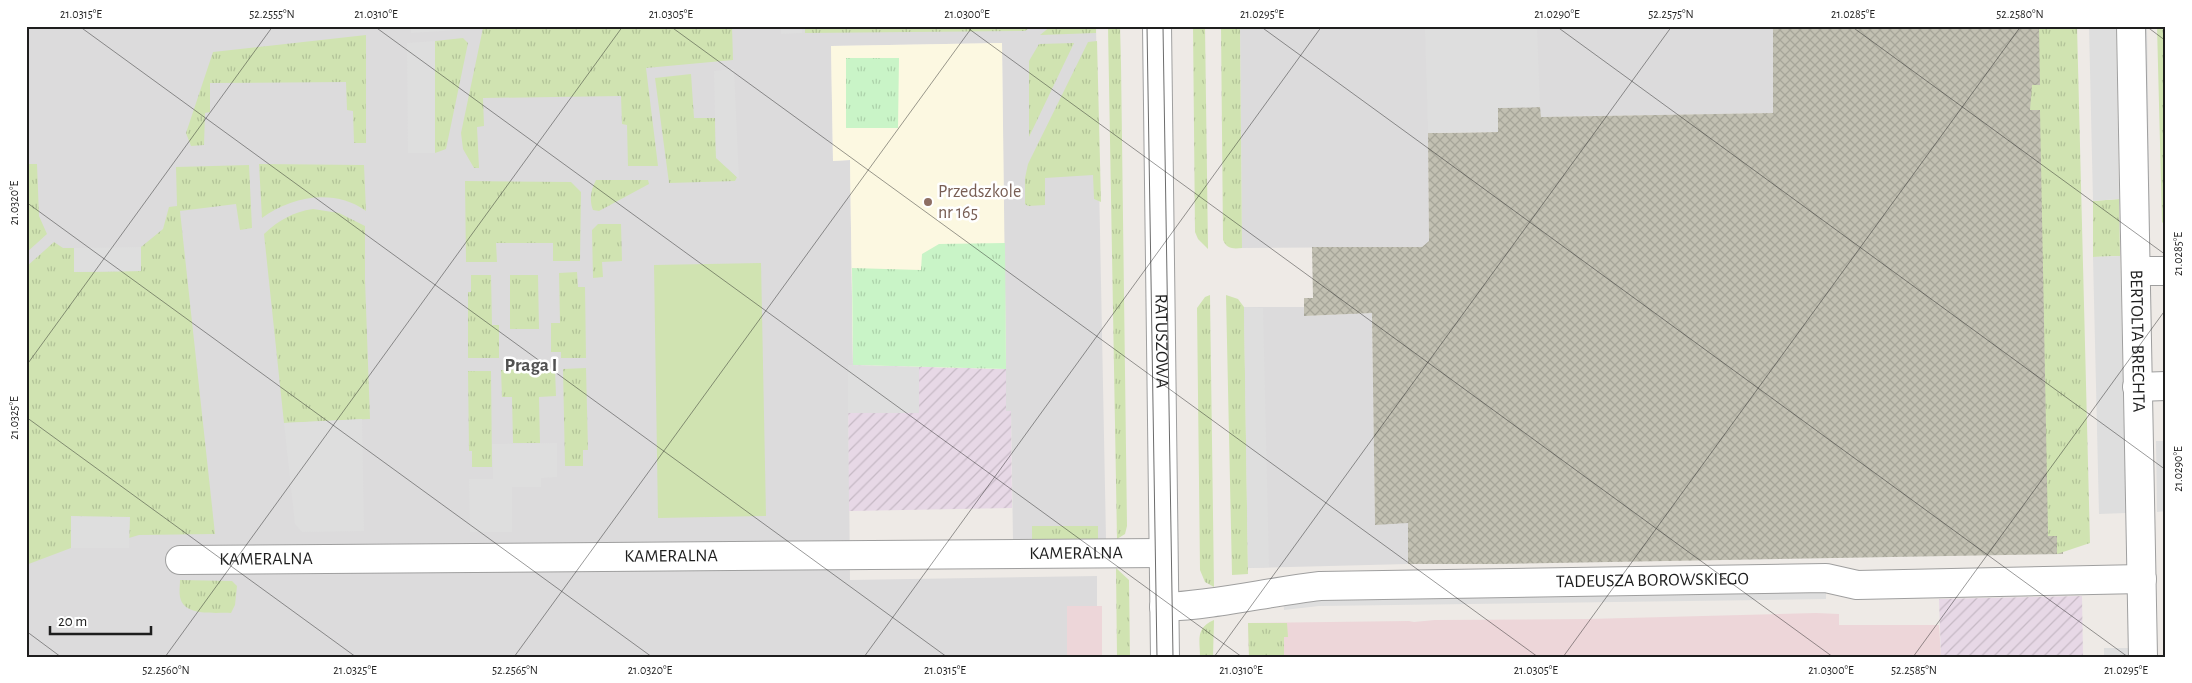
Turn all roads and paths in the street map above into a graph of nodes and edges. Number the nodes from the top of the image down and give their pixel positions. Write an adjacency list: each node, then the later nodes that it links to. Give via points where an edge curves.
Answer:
1 (1156, 26): 7 (street, RATUSZOWA)
2 (2131, 26): 3 (street, BERTOLTA BRECHTA)
3 (2136, 271): 4 (street); 6 (street, BERTOLTA BRECHTA)
4 (2166, 271)
5 (2166, 386): 6 (street)
6 (2137, 387): 9 (street, BERTOLTA BRECHTA)
7 (1163, 553): 8 (street, KAMERALNA); 10 (street, RATUSZOWA)
8 (180, 560)
9 (2142, 579): 10 (street, TADEUSZA BOROWSKIEGO, via 1857,585 1826,578 1320,586 1223,603); 12 (street, BERTOLTA BRECHTA)
10 (1164, 607): 11 (street, RATUSZOWA)
11 (1165, 657)
12 (2143, 657)

